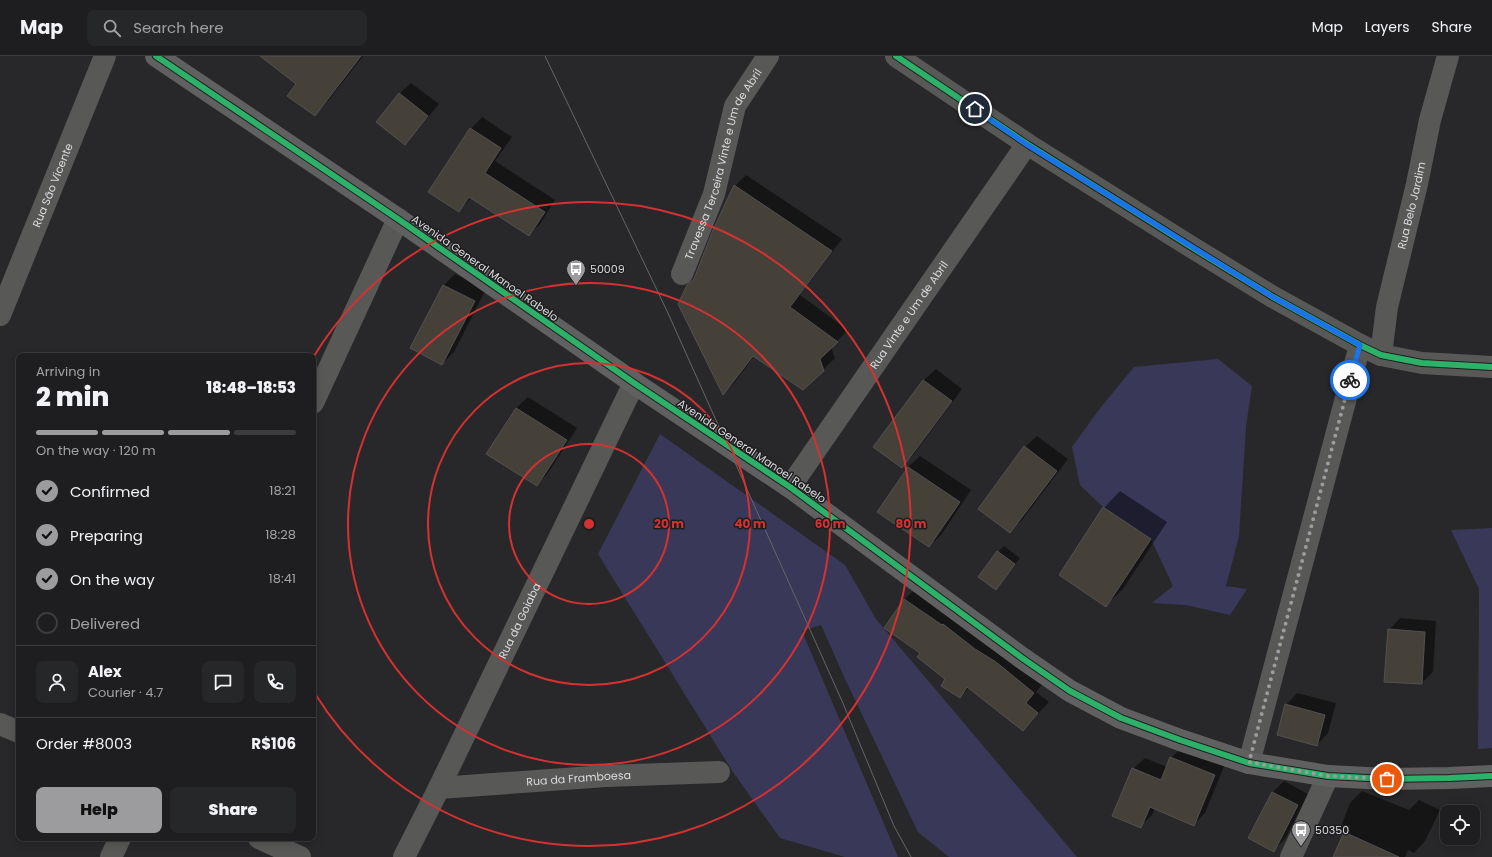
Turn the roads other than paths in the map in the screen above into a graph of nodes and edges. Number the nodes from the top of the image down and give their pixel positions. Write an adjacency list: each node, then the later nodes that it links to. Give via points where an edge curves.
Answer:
1 (105, 56): 9 (street, Rua São Vicente)
2 (156, 56): 7 (main road, Avenida General Manoel Rabelo)
3 (768, 56): 8 (street, Travessa Terceira Vinte e Um de Abril, via 735,106 714,194)
4 (1448, 56): 12 (street, Rua Belo Jardim, via 1430,120 1387,307)
5 (909, 59): 6 (street)
6 (1026, 144): 11 (street, via 1273,297); 16 (street, Rua Vinte e Um de Abril)
7 (398, 219): 14 (main road, Avenida General Manoel Rabelo); 15 (street)
8 (682, 274)
9 (6, 282): 10 (street, Rua São Vicente)
10 (0, 315)
11 (1360, 345): 12 (street); 19 (street)
12 (1381, 355): 13 (street, via 1422,363)
13 (1492, 367)
14 (634, 383): 16 (main road, Avenida General Manoel Rabelo); 23 (street, Rua da Goiaba)
15 (316, 397)
16 (790, 487): 19 (main road, Avenida General Manoel Rabelo, via 1070,691 1121,718)
17 (0, 724): 18 (street)
18 (16, 731)
19 (1249, 762): 21 (main road, Avenida General Manoel Rabelo)
20 (719, 772): 23 (street, Rua da Framboesa, via 606,776)
21 (1328, 776): 22 (main road, Avenida General Manoel Rabelo, via 1387,779); 29 (street)
22 (1492, 776)
23 (439, 788): 28 (street, Rua da Goiaba)
24 (118, 841): 26 (street)
25 (265, 841): 27 (street)
26 (110, 857)
27 (300, 857)
28 (404, 857)
29 (1291, 857)

